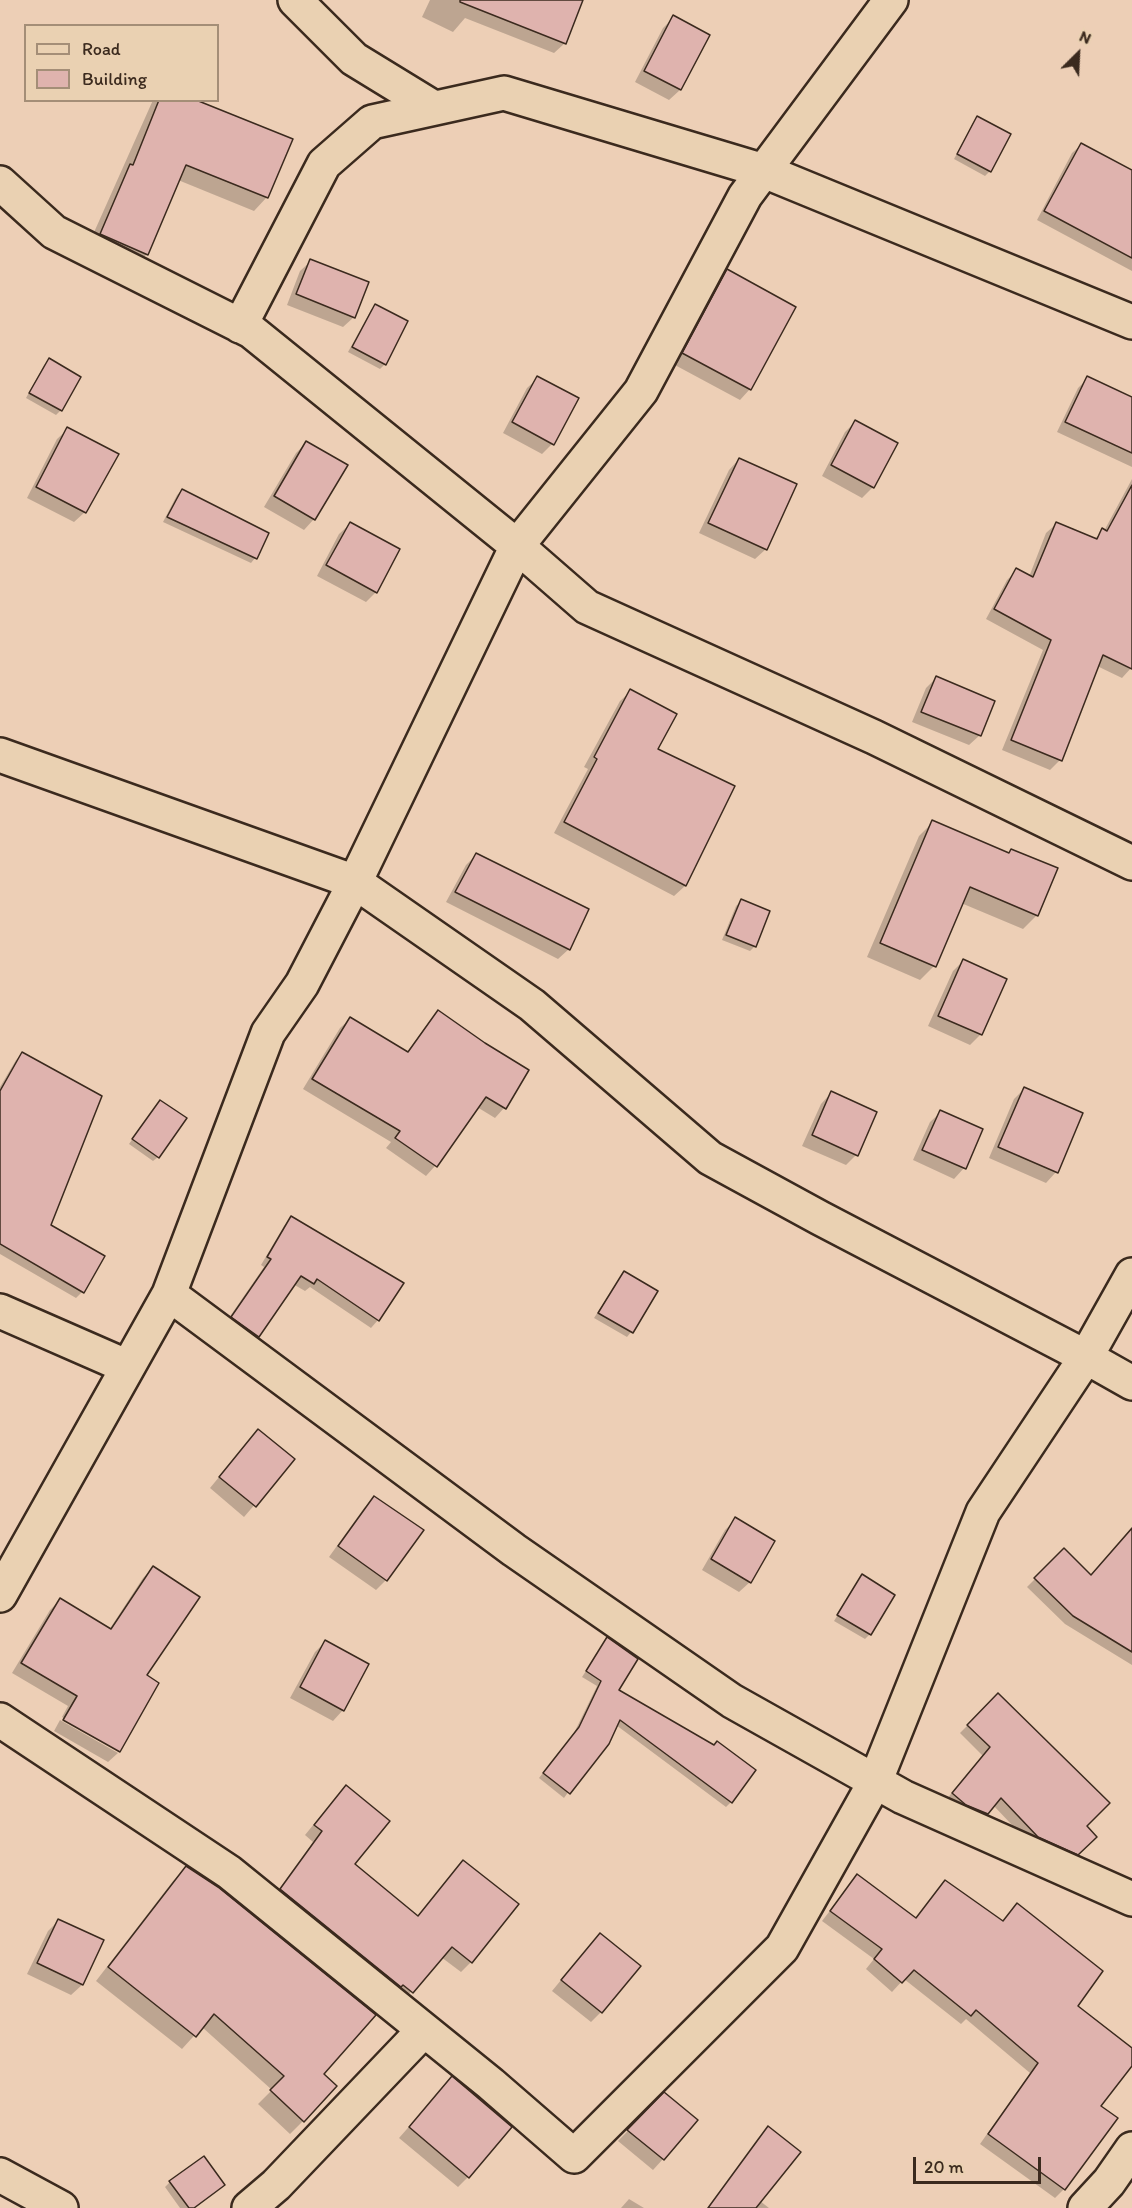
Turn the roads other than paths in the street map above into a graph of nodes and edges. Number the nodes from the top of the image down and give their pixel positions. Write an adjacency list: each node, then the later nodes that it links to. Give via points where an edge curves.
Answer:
1 (295, 0): 3 (street, via 354,59)
2 (891, 0): 4 (street)
3 (434, 108): 4 (street, via 504,93); 7 (street, via 372,122 324,164)
4 (764, 171): 6 (street); 8 (street, via 745,196 641,391)
5 (0, 183): 7 (street, via 54,231)
6 (1132, 322)
7 (240, 326): 8 (street)
8 (517, 546): 10 (street, via 588,607 874,737); 11 (street)
9 (0, 755): 11 (street)
10 (1132, 863)
11 (355, 882): 13 (street, via 302,984 268,1034); 15 (street, via 532,1005 710,1158)
12 (1132, 1275): 15 (street)
13 (169, 1294): 16 (street); 20 (street, via 514,1550 694,1675 732,1701)
14 (0, 1311): 16 (street)
15 (1086, 1357): 17 (street); 20 (street, via 983,1512)
16 (128, 1366): 18 (street)
17 (1132, 1383)
18 (0, 1594)
19 (0, 1720): 22 (street, via 229,1872)
20 (875, 1782): 21 (street); 22 (street, via 782,1948 574,2156)
21 (1132, 1899)
22 (424, 2030): 26 (street, via 276,2185)
23 (1132, 2149): 27 (street)
24 (0, 2175): 25 (street)
25 (61, 2208)
26 (249, 2208)
27 (1085, 2208)

